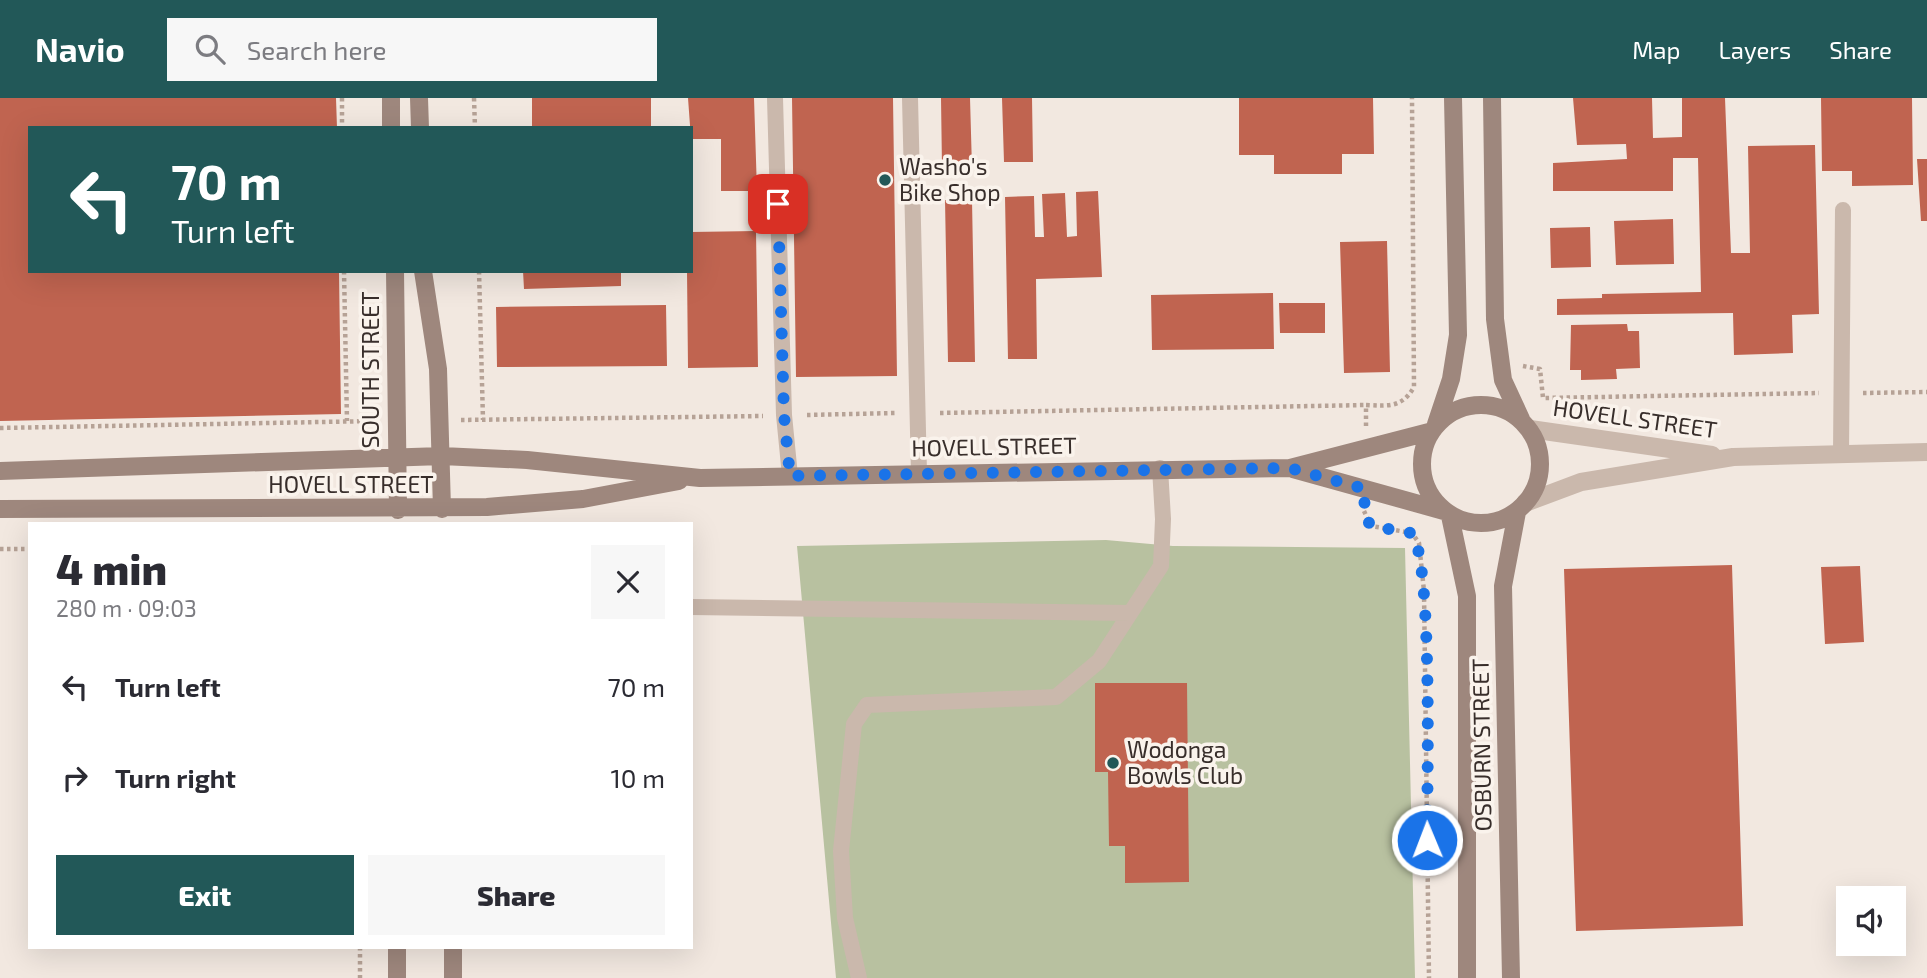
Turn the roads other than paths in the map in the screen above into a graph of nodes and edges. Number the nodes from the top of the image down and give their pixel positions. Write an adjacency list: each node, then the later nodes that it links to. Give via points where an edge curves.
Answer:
1 (391, 98): 7 (street)
2 (419, 98): 8 (street)
3 (775, 98): 23 (lane, via 784,415)
4 (911, 98): 22 (lane)
5 (1453, 98): 13 (street, via 1458,335 1451,379)
6 (1492, 98): 12 (street, via 1495,319 1506,391)
7 (391, 126)
8 (420, 126)
9 (1843, 210): 15 (lane)
10 (395, 273): 18 (street, SOUTH STREET)
11 (423, 273): 16 (street, via 438,369)
12 (1525, 424): 13 (street, via 1506,410 1479,406 1454,412); 17 (street, HOVELL STREET); 25 (street, via 1539,453 1540,474 1535,491)
13 (1433, 428): 20 (street, HOVELL STREET); 29 (street, via 1422,452 1423,475 1430,493)
14 (1927, 452): 15 (street, HOVELL STREET)
15 (1841, 454): 17 (street, HOVELL STREET)
16 (442, 456): 18 (street, HOVELL STREET); 24 (street, HOVELL STREET); 27 (street)
17 (1733, 457): 25 (street, HOVELL STREET, via 1581,482)
18 (396, 458): 21 (street, HOVELL STREET); 28 (street, SOUTH STREET)
19 (1160, 468): 20 (street, HOVELL STREET); 22 (street, HOVELL STREET); 31 (lane, via 1161,566)
20 (1290, 468): 29 (street, HOVELL STREET)
21 (0, 471)
22 (919, 473): 23 (street, HOVELL STREET)
23 (790, 476): 24 (street, HOVELL STREET)
24 (699, 478): 27 (street, HOVELL STREET, via 552,503)
25 (1521, 508): 29 (street, via 1489,524 1471,524); 38 (street, OSBURN STREET, via 1506,569 1503,608)
26 (0, 509): 28 (street, HOVELL STREET)
27 (442, 509): 28 (street, HOVELL STREET)
28 (398, 510)
29 (1447, 513): 37 (street, OSBURN STREET, via 1467,596)
30 (693, 607): 31 (lane)
31 (1130, 613): 36 (lane, via 1100,661 1056,697 867,705 854,724 841,851 845,918)
32 (397, 949): 34 (street)
33 (453, 949): 35 (street)
34 (397, 978)
35 (453, 978)
36 (859, 978)
37 (1467, 978)
38 (1511, 978)

